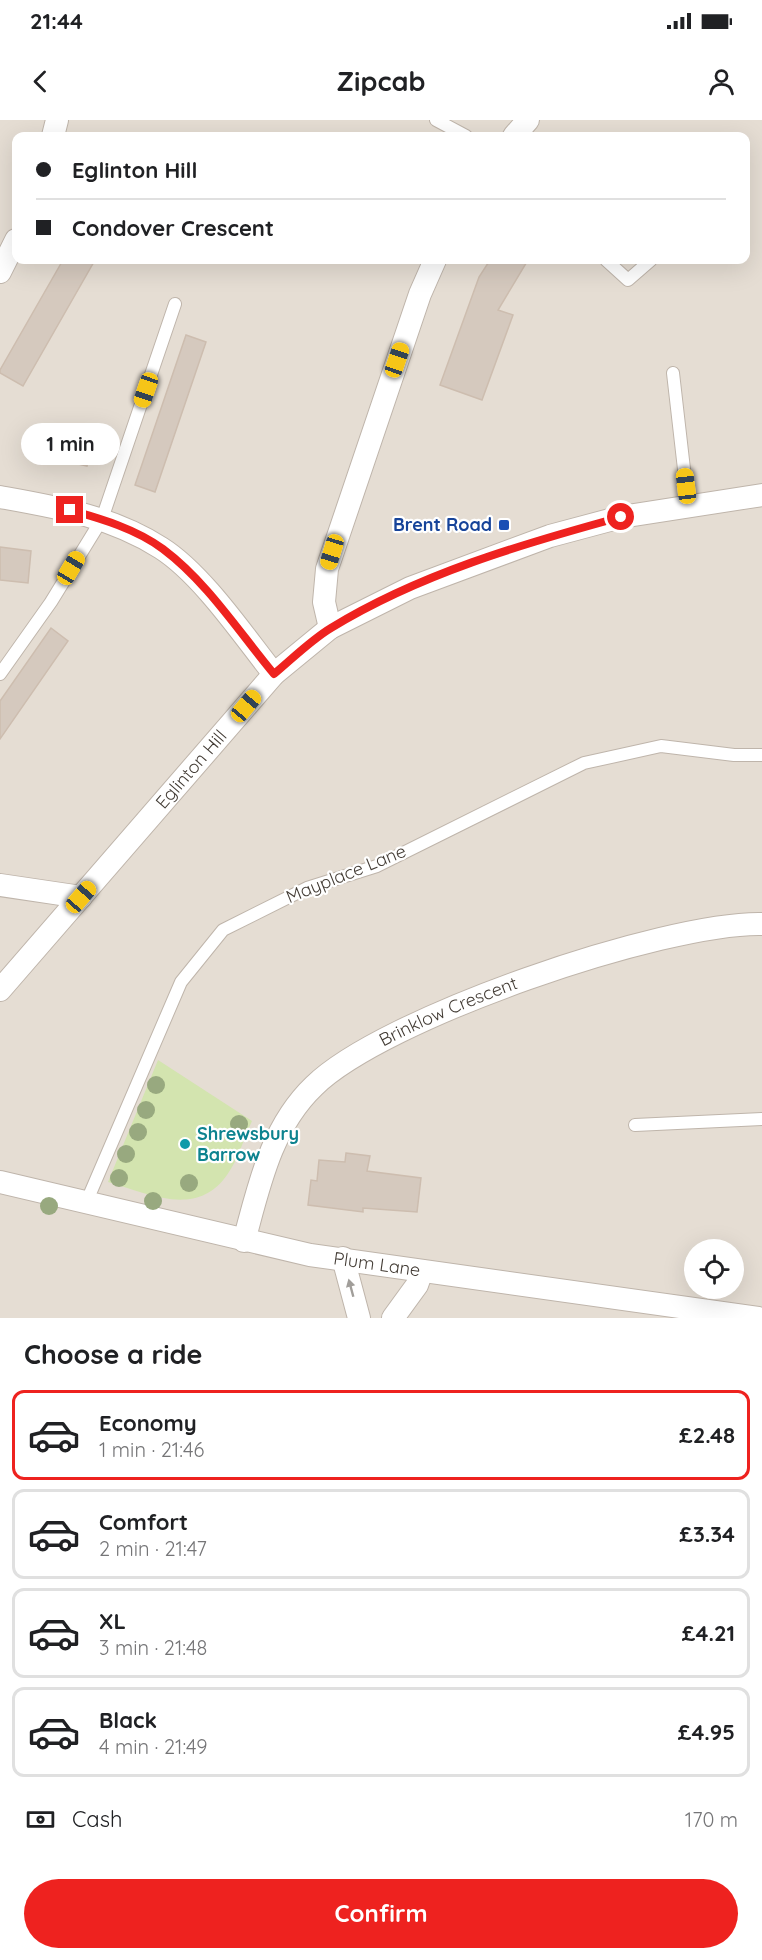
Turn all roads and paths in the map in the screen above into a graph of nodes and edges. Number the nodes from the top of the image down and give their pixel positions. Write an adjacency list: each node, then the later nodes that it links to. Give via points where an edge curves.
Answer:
1 (436, 120): 3 (lane)
2 (528, 120): 4 (street)
3 (458, 132)
4 (518, 132)
5 (12, 248): 9 (street)
6 (433, 264): 16 (street, via 327,569 324,602)
7 (610, 264): 8 (lane, via 628,280)
8 (646, 264)
9 (0, 272)
10 (175, 304): 15 (lane)
11 (673, 373): 14 (lane)
12 (762, 495): 14 (street, Eglinton Hill)
13 (0, 497): 15 (street)
14 (688, 504): 16 (street, Eglinton Hill, via 550,536 410,588)
15 (102, 519): 17 (lane, via 51,602); 18 (street, via 162,549 189,573)
16 (330, 628): 18 (street, Eglinton Hill)
17 (0, 674)
18 (274, 674): 21 (street, Eglinton Hill)
19 (762, 755): 27 (lane, Mayplace Lane, via 661,746 584,763 377,866 307,888 223,930 181,982)
20 (0, 885): 21 (street)
21 (81, 897): 23 (street, Eglinton Hill)
22 (762, 924): 28 (street, Brinklow Crescent, via 686,933 585,960 470,1001 352,1055 313,1086 277,1136)
23 (0, 990)
24 (762, 1119): 25 (lane)
25 (635, 1125)
26 (0, 1182): 27 (street, Plum Lane)
27 (86, 1203): 28 (street, Plum Lane)
28 (244, 1241): 29 (street, Plum Lane)
29 (343, 1258): 30 (street, Plum Lane); 31 (street, one-way to 29)
30 (422, 1271): 32 (street, via 417,1285); 33 (street, Plum Lane)
31 (358, 1318)
32 (393, 1318)
33 (758, 1318)

